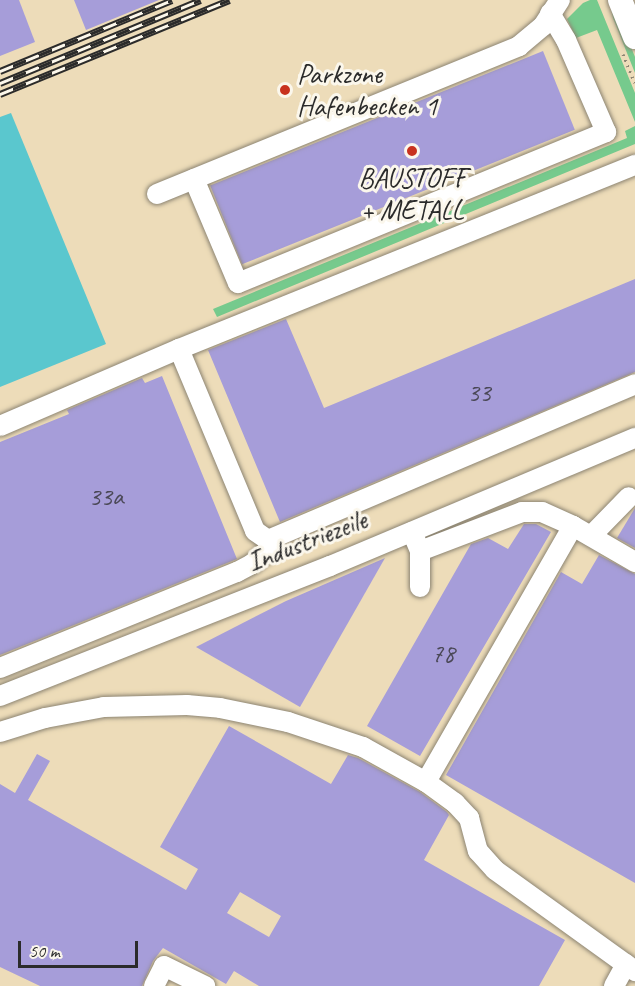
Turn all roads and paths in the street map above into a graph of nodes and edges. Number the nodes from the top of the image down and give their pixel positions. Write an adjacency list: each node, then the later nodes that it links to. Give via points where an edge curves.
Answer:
1 (620, 0): 3 (main road)
2 (555, 7): 5 (street, via 543,26 519,46); 5 (street, via 606,132 238,283)
3 (635, 37)
4 (635, 165): 7 (street)
5 (194, 179): 6 (street)
6 (157, 194)
7 (179, 350): 9 (street); 15 (street, via 255,531)
8 (635, 384): 15 (street)
9 (0, 426)
10 (635, 438): 13 (street, Industriezeile)
11 (629, 497): 14 (street)
12 (573, 526): 14 (street); 16 (street, via 542,512 522,512); 22 (street)
13 (412, 532): 16 (street); 20 (street, Industriezeile)
14 (591, 536): 17 (street)
15 (268, 540): 19 (street, via 269,550 237,572)
16 (420, 551): 18 (street)
17 (635, 562)
18 (420, 587)
19 (0, 668)
20 (0, 696)
21 (0, 732): 22 (street, via 104,706 220,708 327,733 363,747)
22 (426, 782): 23 (street, via 469,818 478,852 495,870)
23 (630, 968): 26 (street)
24 (154, 986): 25 (street, via 164,966)
25 (205, 986)
26 (614, 986)

